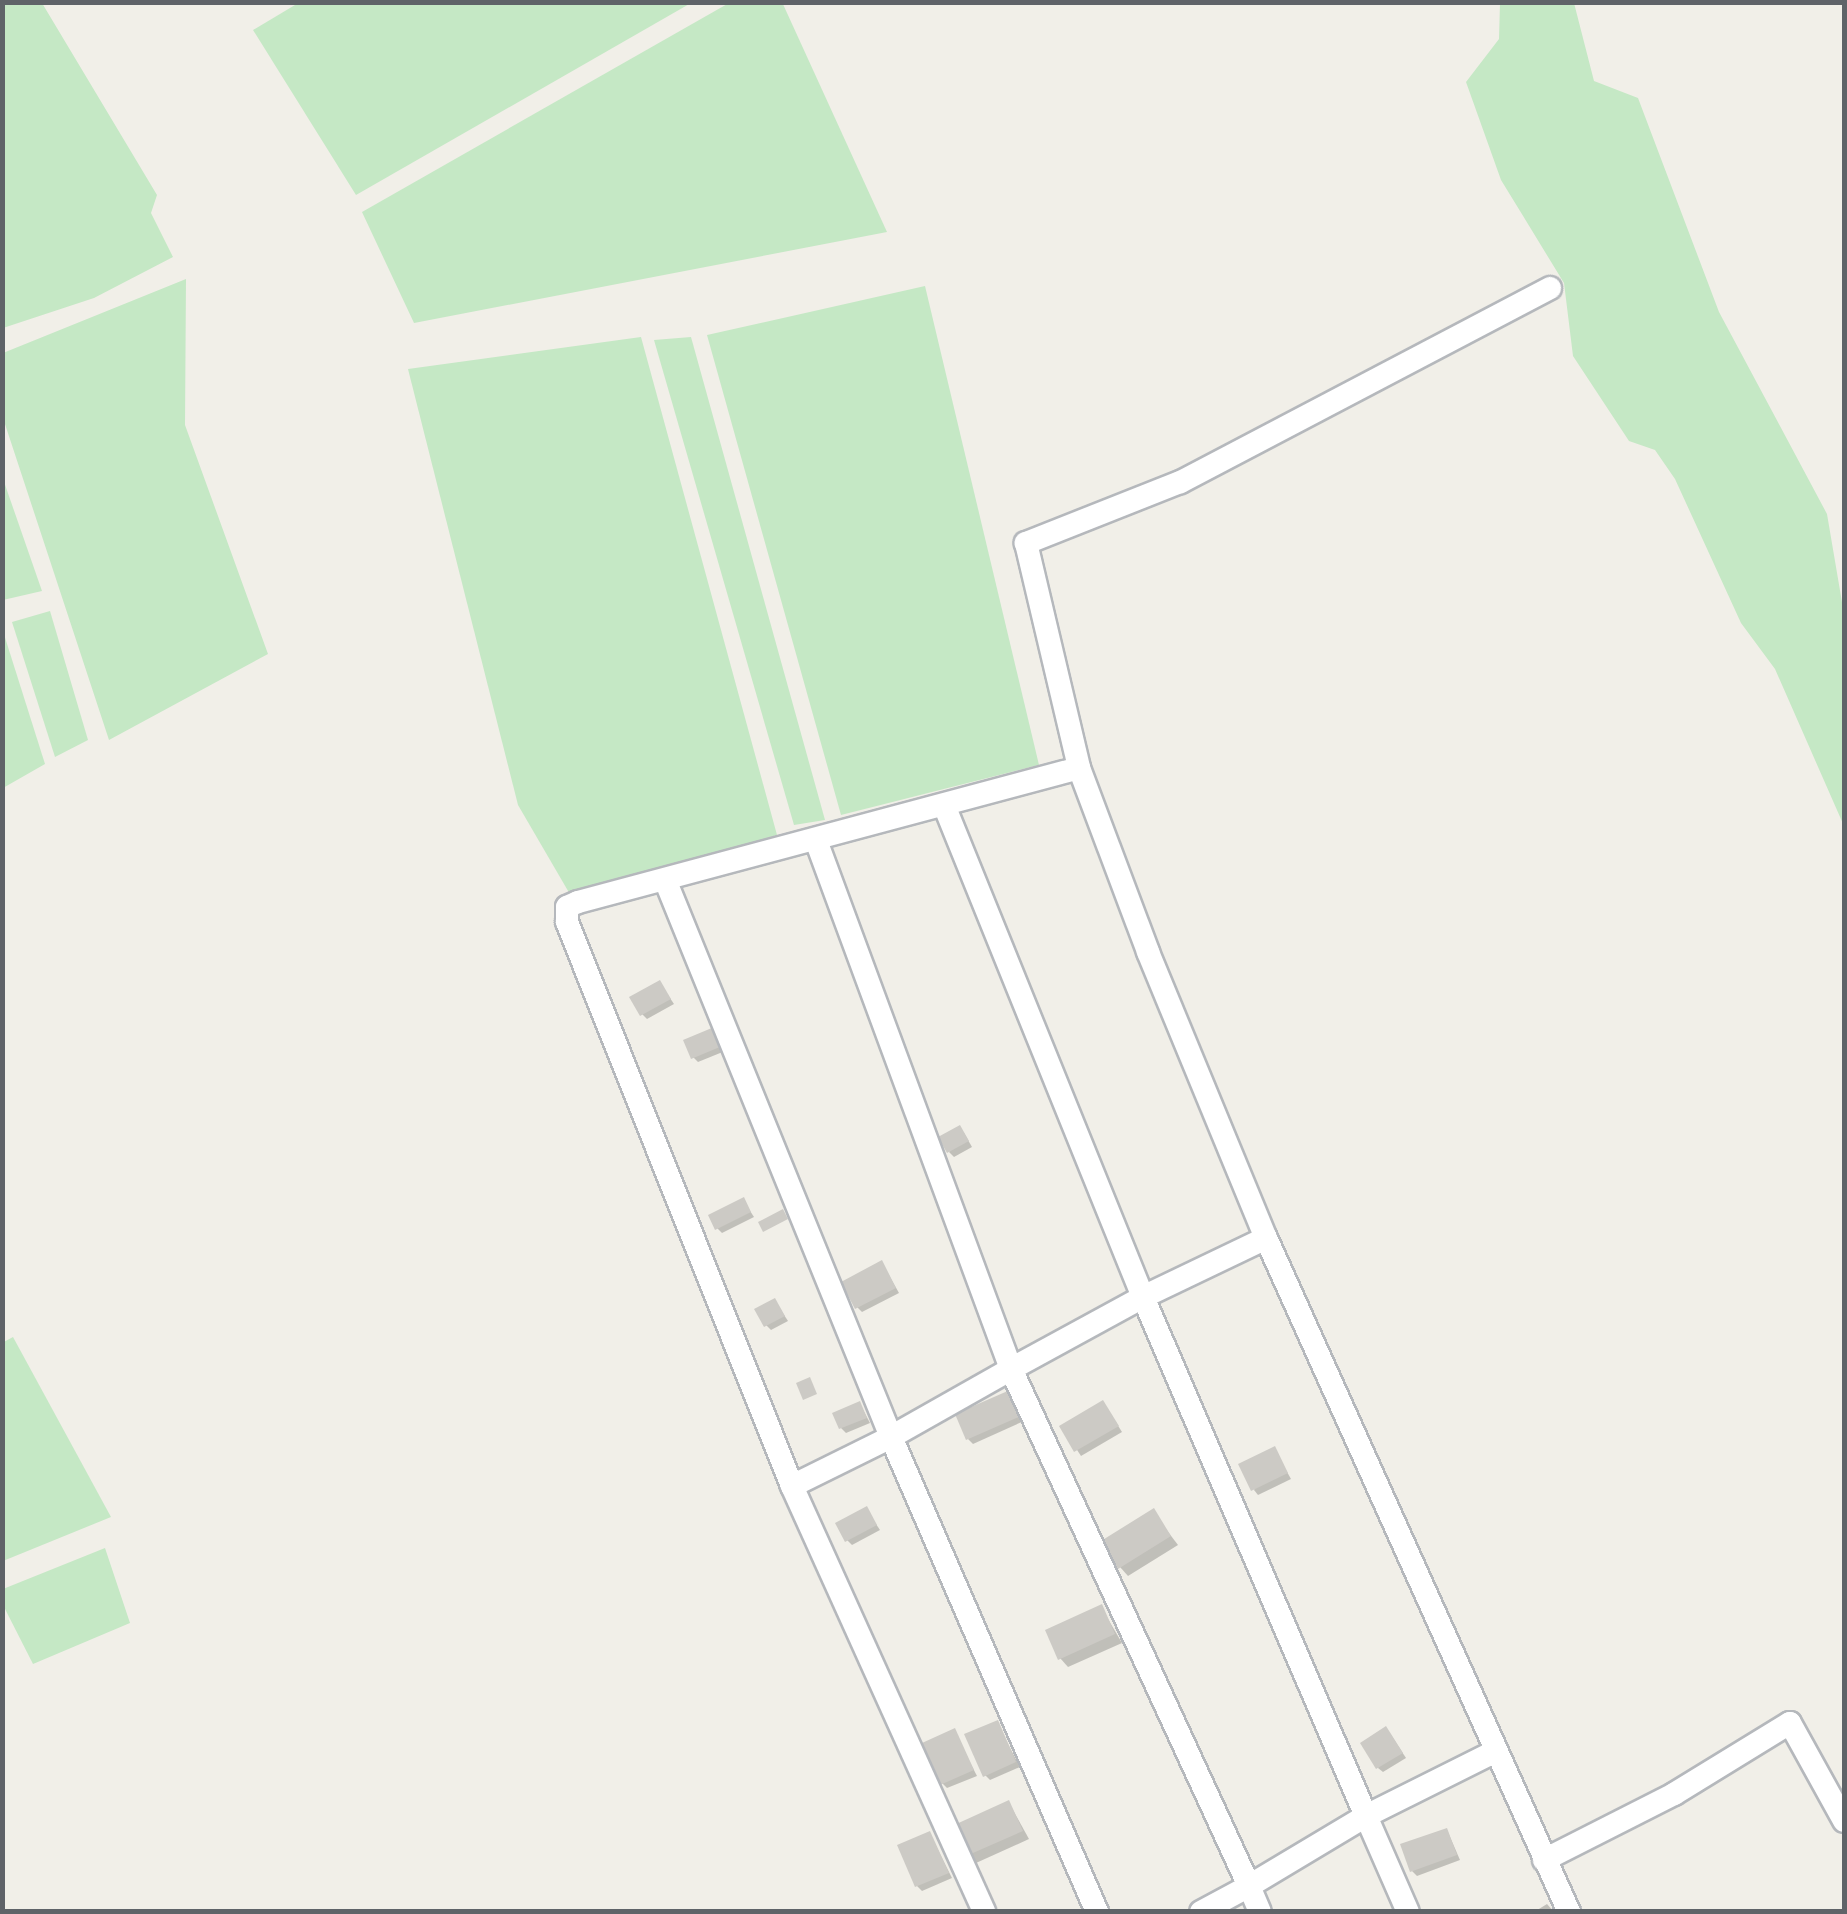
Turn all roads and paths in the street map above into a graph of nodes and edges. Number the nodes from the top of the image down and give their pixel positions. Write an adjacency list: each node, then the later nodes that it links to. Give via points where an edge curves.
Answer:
1 (1550, 288): 2 (street, via 1180,482 1026,543)
2 (1079, 768): 3 (street); 6 (street)
3 (944, 805): 4 (street); 7 (street)
4 (817, 842): 5 (street); 8 (street)
5 (666, 882): 9 (street); 10 (street, via 567,906 567,922)
6 (1266, 1238): 7 (street); 11 (street)
7 (1143, 1296): 8 (street); 12 (street)
8 (1012, 1369): 9 (street); 15 (street)
9 (892, 1437): 10 (street); 17 (street)
10 (792, 1486): 16 (street)
11 (1494, 1752): 12 (street); 14 (street)
12 (1366, 1816): 15 (street); 20 (street)
13 (1844, 1821): 14 (street, via 1790,1723 1674,1794)
14 (1544, 1860): 21 (street)
15 (1249, 1886): 18 (street); 19 (street)
16 (984, 1912)
17 (1097, 1912)
18 (1200, 1912)
19 (1260, 1912)
20 (1408, 1912)
21 (1568, 1912)

